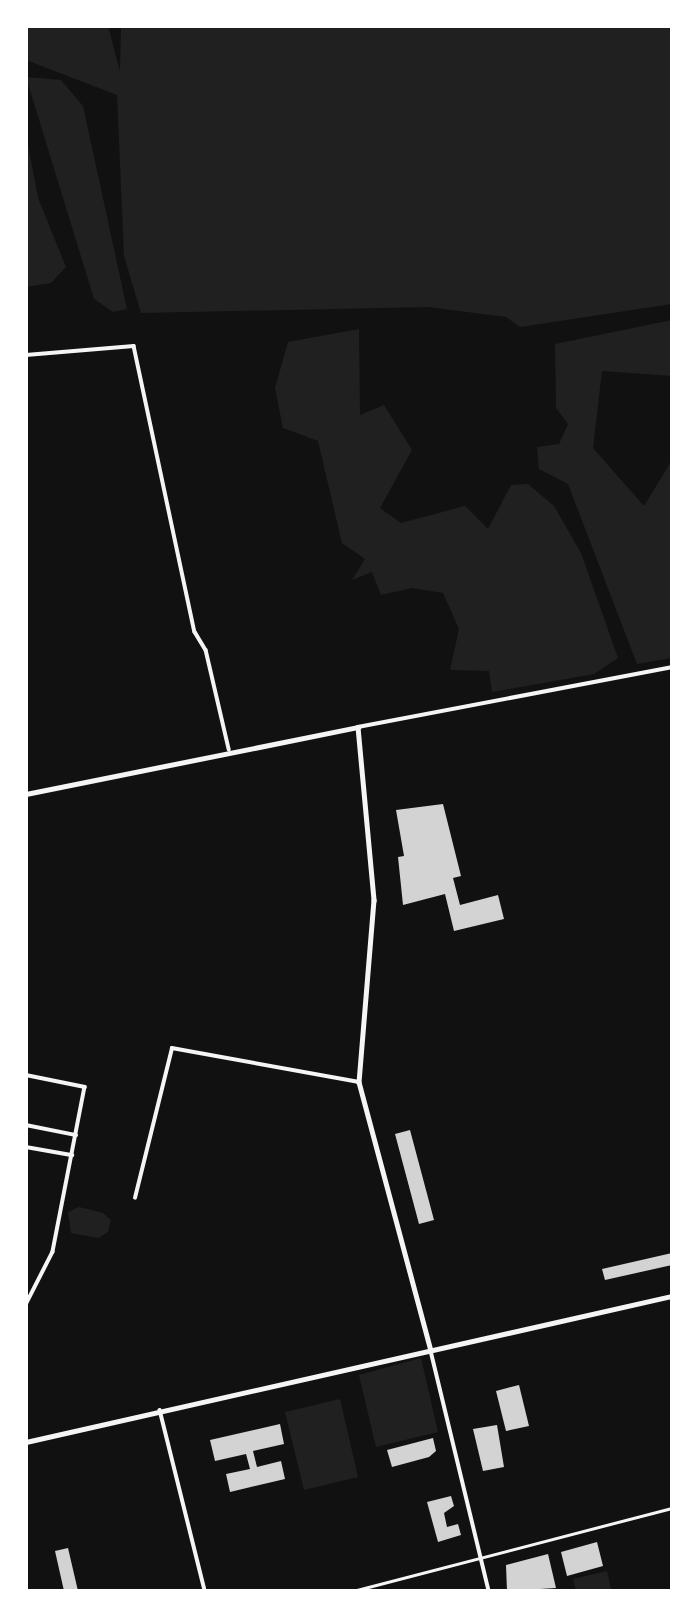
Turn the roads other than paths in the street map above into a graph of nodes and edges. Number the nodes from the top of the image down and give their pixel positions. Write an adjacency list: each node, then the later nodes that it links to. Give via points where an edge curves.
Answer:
1 (26, 355): 4 (street, via 131,342 195,632 206,650)
2 (672, 667): 3 (street)
3 (358, 727): 4 (street); 7 (street, via 374,900)
4 (229, 749): 5 (street)
5 (26, 794)
6 (26, 1075): 9 (street, via 85,1087)
7 (359, 1082): 12 (street, via 172,1048); 15 (street)
8 (26, 1125): 9 (street)
9 (76, 1135): 11 (street)
10 (26, 1147): 11 (street)
11 (73, 1155): 14 (street, via 53,1252)
12 (135, 1198)
13 (672, 1296): 15 (street)
14 (26, 1305)
15 (431, 1351): 16 (street); 19 (street)
16 (160, 1410): 17 (street); 20 (street)
17 (26, 1442)
18 (672, 1508): 19 (street)
19 (481, 1558): 21 (street); 22 (street)
20 (205, 1591)
21 (353, 1591)
22 (489, 1591)

